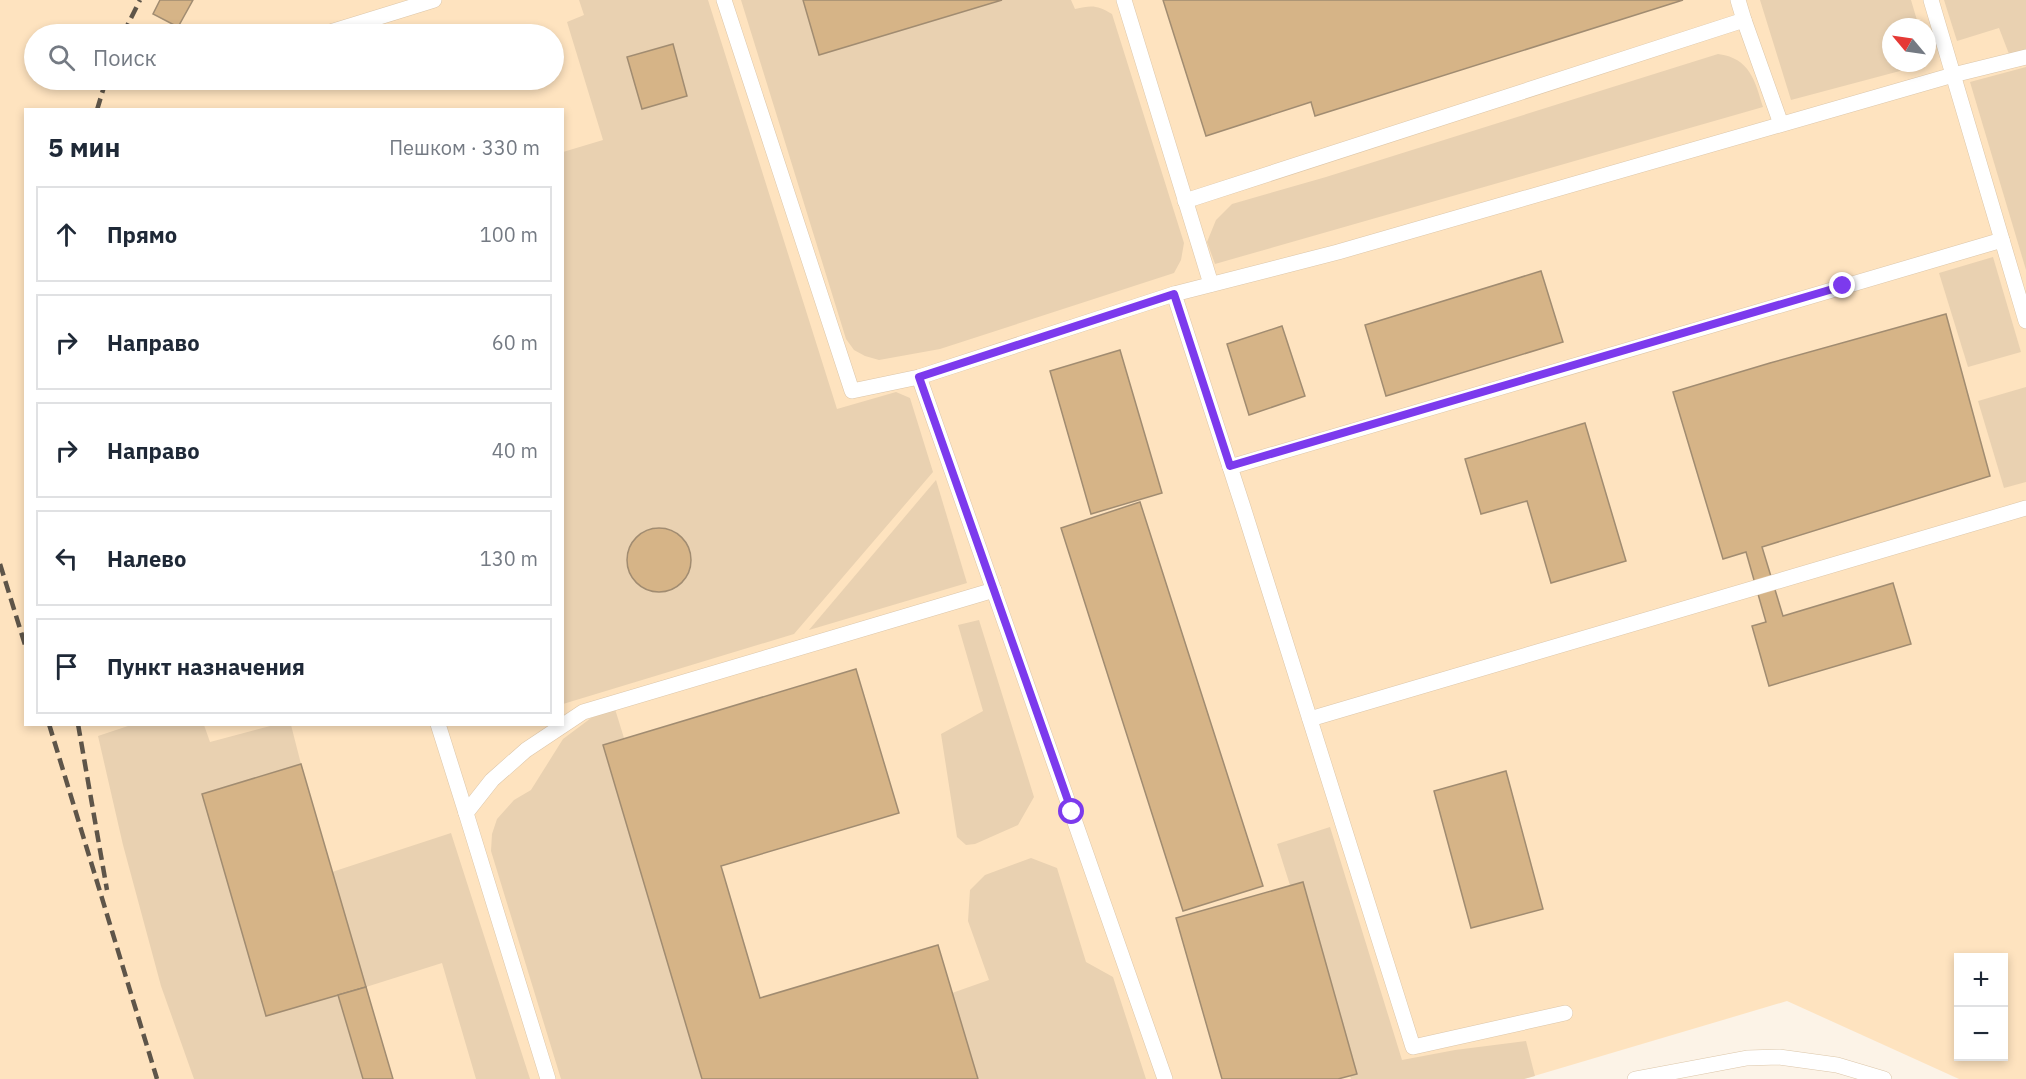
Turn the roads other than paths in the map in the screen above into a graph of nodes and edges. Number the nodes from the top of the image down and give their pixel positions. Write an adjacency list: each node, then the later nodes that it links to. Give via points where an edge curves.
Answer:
1 (435, 0): 7 (lane)
2 (724, 0): 16 (lane, via 852,391)
3 (1124, 0): 11 (lane)
4 (1738, 0): 6 (lane)
5 (1931, 0): 9 (lane)
6 (1744, 20): 10 (lane); 11 (lane)
7 (357, 24)
8 (2026, 57): 9 (lane)
9 (1953, 75): 10 (lane); 12 (lane)
10 (1781, 124): 13 (lane, via 1338,252)
11 (1185, 201): 13 (lane)
12 (2002, 240): 15 (lane); 17 (lane)
13 (1211, 284): 14 (lane)
14 (1174, 294): 16 (lane); 17 (lane)
15 (2026, 321)
16 (919, 377): 19 (lane)
17 (1230, 466): 20 (lane)
18 (2026, 508): 20 (lane)
19 (994, 590): 21 (lane, via 582,712); 27 (lane)
20 (1310, 720): 25 (lane, via 1413,1047)
21 (564, 724)
22 (439, 726): 24 (lane)
23 (561, 726): 24 (lane, via 492,780)
24 (466, 813): 26 (lane)
25 (1565, 1013)
26 (548, 1079)
27 (1166, 1079)
28 (1635, 1079): 29 (lane, via 1747,1058 1779,1057 1837,1065)
29 (1884, 1079)

